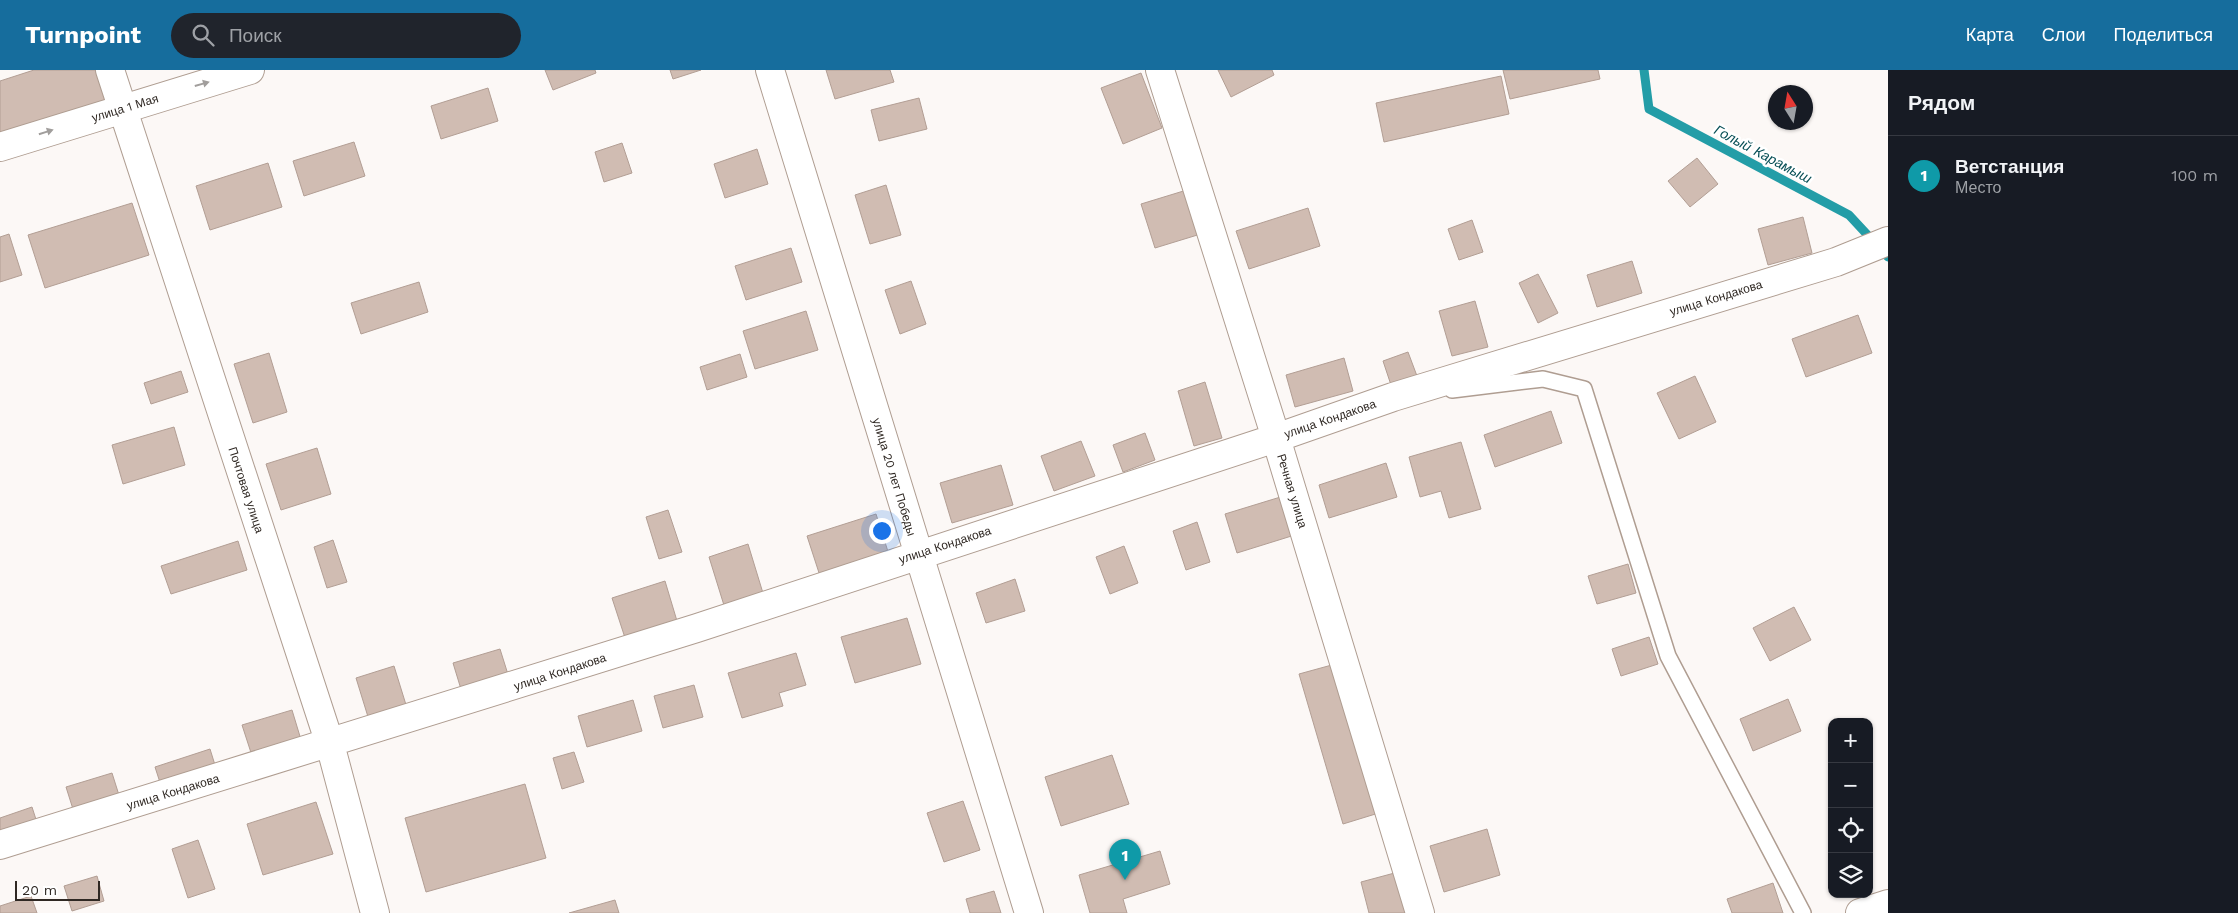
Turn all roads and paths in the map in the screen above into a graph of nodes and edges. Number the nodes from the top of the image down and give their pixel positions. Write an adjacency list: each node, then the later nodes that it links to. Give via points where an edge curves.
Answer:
1 (110, 70): 5 (street, Почтовая улица)
2 (250, 70): 5 (street, улица 1 Мая, one-way to 2)
3 (770, 70): 10 (street, улица 20 лет Победы)
4 (1160, 70): 9 (street, Речная улица)
5 (121, 108): 6 (street, улица 1 Мая, one-way to 5); 11 (street, Почтовая улица)
6 (0, 147)
7 (1888, 241): 8 (street, улица Кондакова, via 1836,262)
8 (1393, 397): 9 (street, улица Кондакова); 17 (lane, via 1543,379 1584,389 1668,656)
9 (1276, 438): 10 (street, улица Кондакова); 16 (street, Речная улица)
10 (918, 554): 11 (street, улица Кондакова); 15 (street, улица 20 лет Победы)
11 (330, 744): 12 (street, улица Кондакова); 14 (street, Почтовая улица)
12 (0, 845)
13 (1888, 904): 18 (street)
14 (375, 913)
15 (1029, 913)
16 (1420, 913)
17 (1803, 913)
18 (1860, 913)

